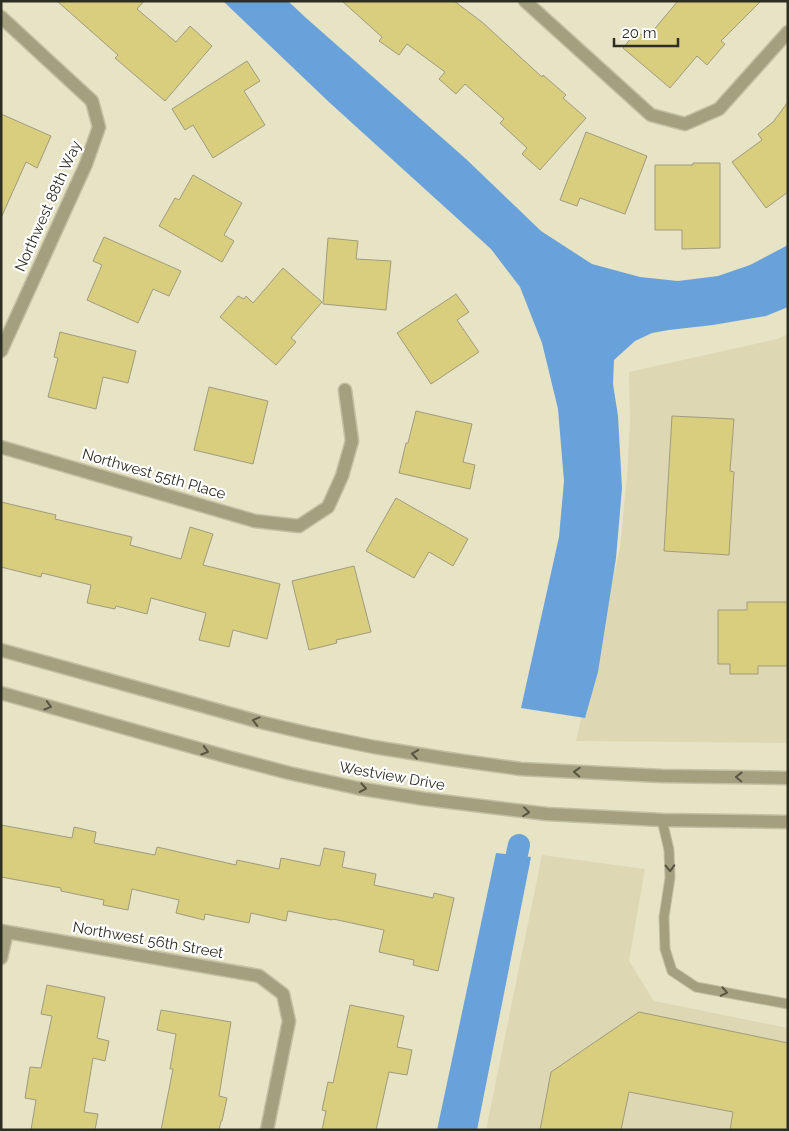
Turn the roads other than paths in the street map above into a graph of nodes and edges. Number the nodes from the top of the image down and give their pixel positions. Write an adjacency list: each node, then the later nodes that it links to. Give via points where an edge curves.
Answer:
1 (525, 1): 3 (street, via 651,115 685,124 719,109)
2 (1, 16): 4 (street, Northwest 88th Way, via 92,101 99,127 86,164)
3 (788, 32)
4 (1, 351)
5 (345, 390): 6 (street, Northwest 55th Place, via 352,442 342,476 328,507 299,526 255,520)
6 (1, 447)
7 (1, 650): 9 (street, Westview Drive, one-way to 7, via 521,769 374,747 260,722)
8 (1, 693): 10 (street, Westview Drive, one-way to 10, via 228,757 357,788 537,813)
9 (788, 778)
10 (662, 820): 11 (street, Westview Drive); 14 (lane, one-way to 14, via 669,850 670,878 664,917 665,949 672,971 696,987)
11 (788, 822)
12 (4, 931): 13 (street); 15 (street, Northwest 56th Street, via 259,976 283,994 289,1021)
13 (1, 958)
14 (788, 1004)
15 (267, 1130)

